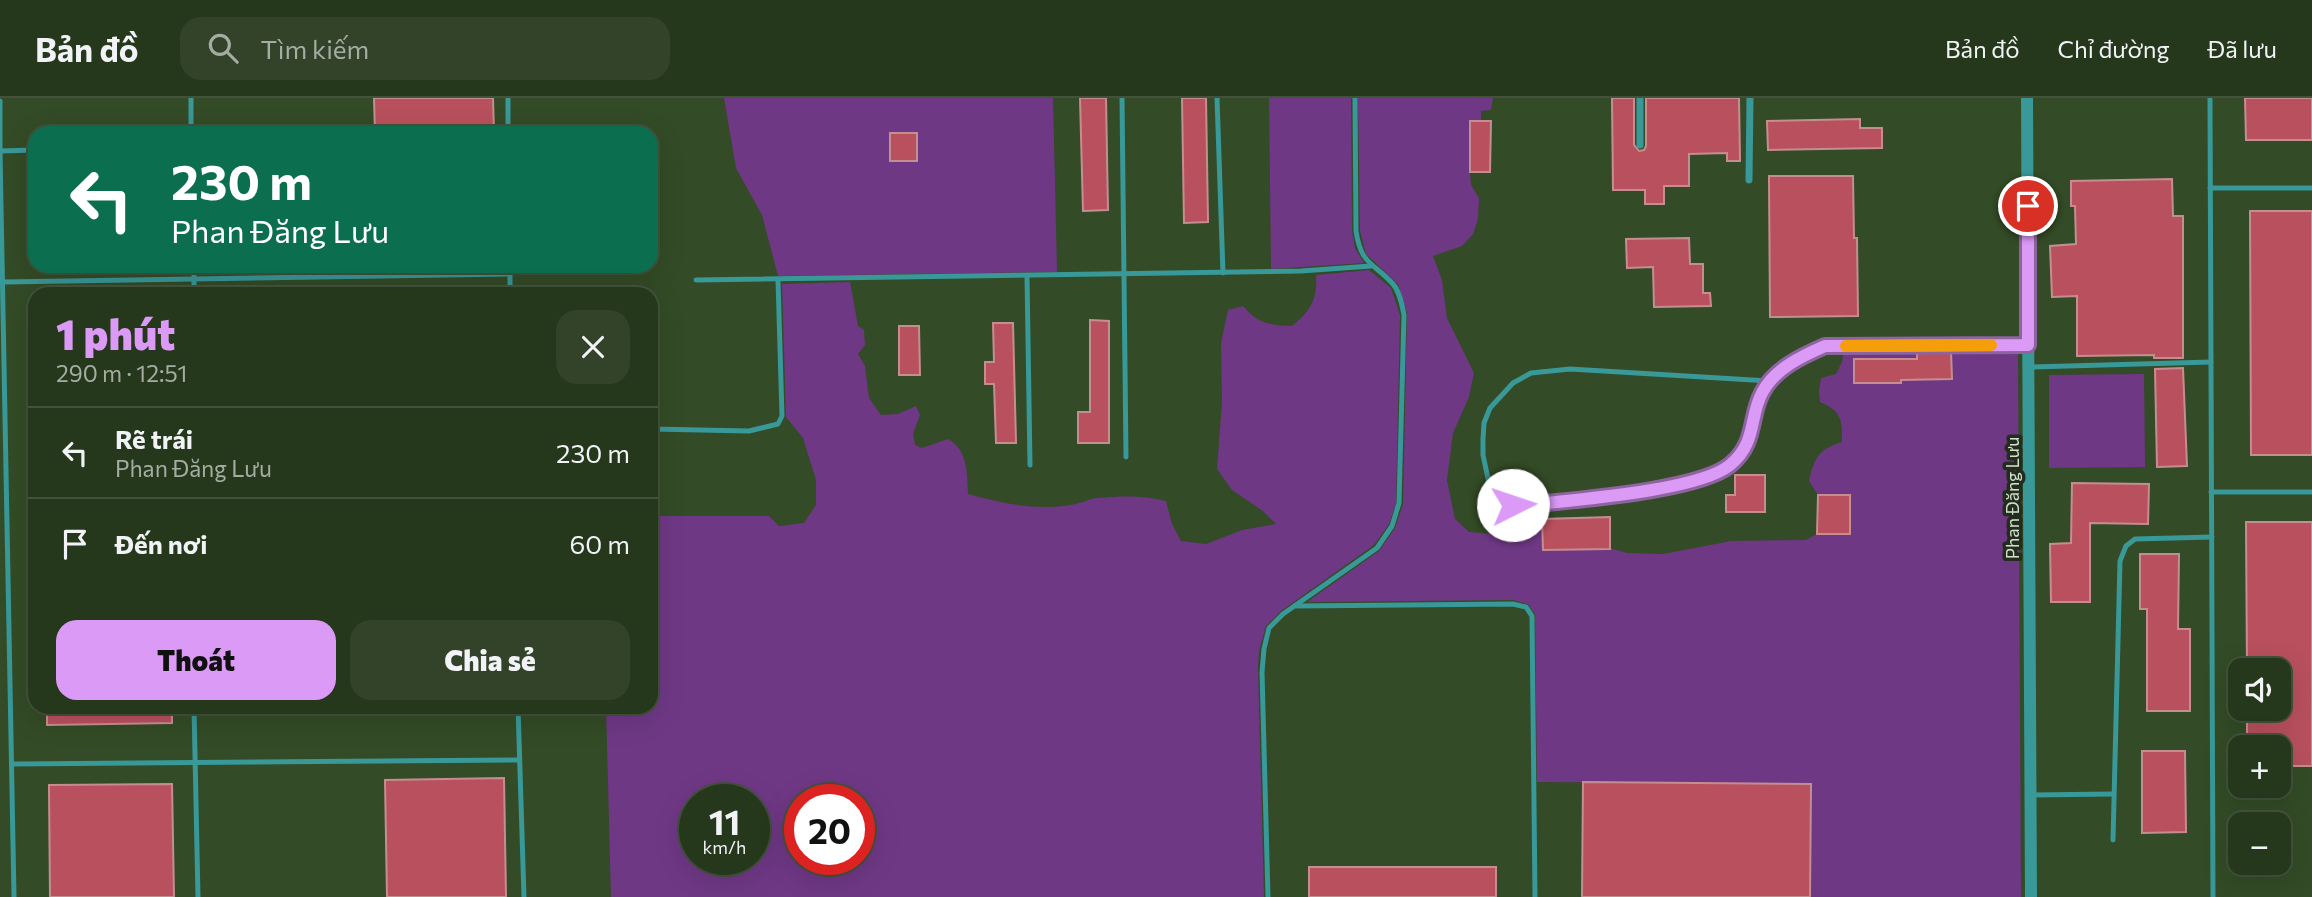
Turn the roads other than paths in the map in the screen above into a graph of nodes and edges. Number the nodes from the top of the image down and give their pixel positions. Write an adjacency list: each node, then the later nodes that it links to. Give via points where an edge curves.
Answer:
1 (191, 98): 11 (lane)
2 (508, 98): 12 (lane)
3 (1122, 98): 23 (lane)
4 (1217, 98): 21 (lane)
5 (1355, 98): 19 (lane, via 1356,232)
6 (1640, 98): 13 (street)
7 (1750, 98): 16 (street)
8 (2028, 98): 31 (street, Phan Đăng Lưu)
9 (2210, 98): 17 (lane)
10 (0, 101): 15 (lane)
11 (191, 126)
12 (508, 126)
13 (1640, 145)
14 (28, 150): 15 (lane)
15 (0, 151): 28 (lane)
16 (1749, 180)
17 (2210, 188): 18 (lane); 32 (lane)
18 (2312, 188)
19 (1371, 266): 21 (lane); 41 (lane, via 1394,286 1404,315 1399,503 1392,526 1377,548)
20 (194, 273): 25 (lane)
21 (1223, 273): 23 (lane)
22 (510, 274): 25 (lane); 30 (lane)
23 (1123, 275): 24 (lane); 36 (lane)
24 (1027, 276): 27 (lane); 37 (lane)
25 (194, 278): 28 (lane); 29 (lane)
26 (696, 280): 27 (lane)
27 (778, 280): 35 (lane, via 782,416 778,424 749,431)
28 (4, 282): 46 (lane)
29 (194, 287)
30 (510, 287)
31 (2028, 345): 33 (street, Phan Đăng Lưu); 34 (lane, via 1825,346 1802,355)
32 (2211, 362): 33 (lane); 38 (lane)
33 (2029, 367): 48 (street, Phan Đăng Lưu)
34 (1769, 382): 34 (lane, via 1742,451 1730,465 1705,478 1527,505 1497,499 1490,488 1483,455 1484,423 1500,395 1531,373 1583,370)
35 (658, 429)
36 (1126, 457)
37 (1030, 465)
38 (2211, 492): 39 (lane); 40 (lane)
39 (2312, 492)
40 (2212, 537): 47 (lane, via 2135,539 2120,561); 56 (lane)
41 (1296, 606): 53 (lane, via 1269,628 1264,649); 54 (lane, via 1526,607 1532,616)
42 (194, 714): 45 (lane)
43 (518, 714): 44 (lane)
44 (519, 760): 45 (lane); 52 (lane)
45 (194, 763): 46 (lane); 51 (lane)
46 (13, 764): 50 (lane)
47 (2113, 794): 48 (lane); 49 (lane)
48 (2030, 795): 55 (street, Phan Đăng Lưu)
49 (2113, 840)
50 (15, 897)
51 (198, 897)
52 (524, 897)
53 (1268, 897)
54 (1535, 897)
55 (2031, 897)
56 (2213, 897)

